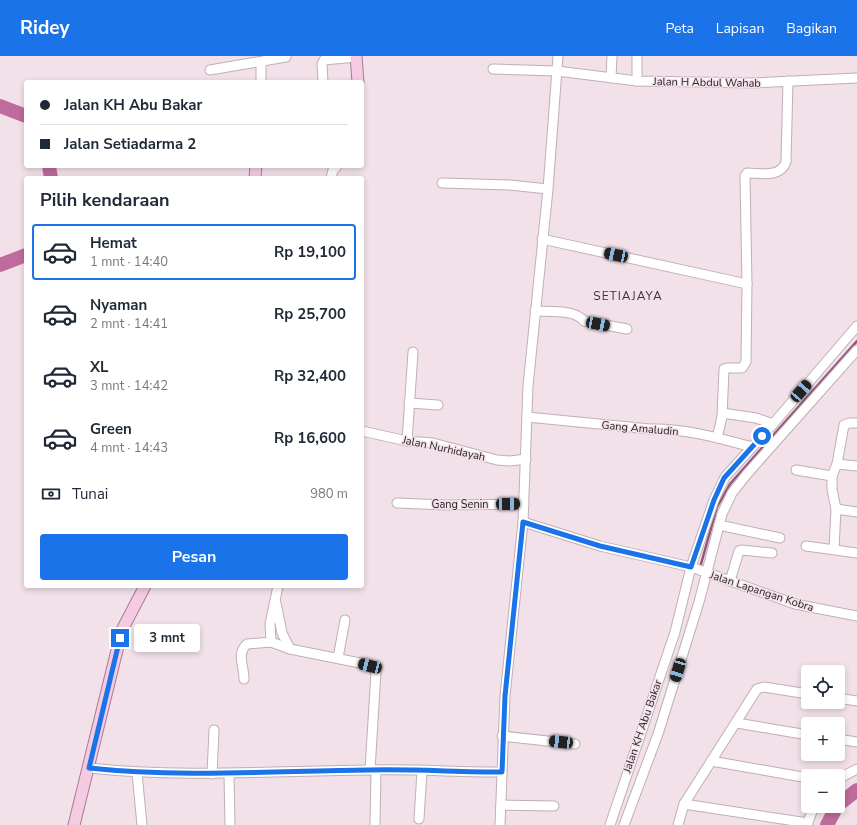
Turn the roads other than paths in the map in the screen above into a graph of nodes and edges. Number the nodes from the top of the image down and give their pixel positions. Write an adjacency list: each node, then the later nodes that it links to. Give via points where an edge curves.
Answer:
1 (356, 56): 13 (street, via 324,60); 14 (main road)
2 (558, 56): 9 (street)
3 (612, 56): 10 (street)
4 (637, 56): 15 (street)
5 (286, 57): 6 (street)
6 (261, 62): 8 (street); 12 (street)
7 (493, 69): 9 (street, Jalan H Abdul Wahab)
8 (210, 70)
9 (557, 71): 10 (street, Jalan H Abdul Wahab); 18 (street)
10 (611, 78): 15 (street, Jalan H Abdul Wahab)
11 (857, 78): 16 (street, Jalan H Abdul Wahab)
12 (261, 80)
13 (323, 80)
14 (358, 80)
15 (637, 81): 16 (street, Jalan H Abdul Wahab)
16 (788, 82): 20 (street, via 786,162 783,170 779,173 748,172 745,176)
17 (442, 183): 18 (street)
18 (548, 189): 19 (street)
19 (542, 239): 20 (street); 21 (street)
20 (747, 284): 29 (street, via 746,362 742,368 724,369)
21 (535, 311): 23 (street, via 571,313 584,321); 28 (street)
22 (857, 326): 31 (street, Jalan KH Abu Bakar)
23 (627, 329)
24 (857, 350): 46 (street, via 747,474 732,494)
25 (412, 352): 26 (street)
26 (409, 403): 27 (street); 34 (street)
27 (438, 405)
28 (527, 417): 33 (street, Gang Amaludin, via 650,429 666,428); 36 (street)
29 (722, 417): 31 (street, via 725,413 756,418); 33 (street)
30 (857, 423): 37 (street, via 844,425)
31 (773, 424): 35 (street, Jalan KH Abu Bakar)
32 (364, 431): 34 (street, Jalan Nurhidayah)
33 (717, 438): 35 (street, Gang Amaludin)
34 (407, 441): 36 (street, Jalan Nurhidayah, via 433,444 497,460)
35 (752, 447): 52 (street, Jalan KH Abu Bakar, via 724,478)
36 (526, 459): 42 (street)
37 (837, 464): 38 (street); 40 (street)
38 (857, 466)
39 (796, 470): 40 (street)
40 (832, 476): 43 (street)
41 (397, 502): 42 (street, Gang Senin, via 446,505)
42 (524, 504): 45 (street)
43 (836, 509): 44 (street); 49 (street)
44 (857, 512)
45 (523, 522): 52 (street, Jalan Lapangan Kobra, via 600,546); 70 (street)
46 (719, 525): 47 (street); 53 (street)
47 (780, 538)
48 (806, 546): 49 (street)
49 (834, 549): 51 (street)
50 (772, 553): 54 (street, via 739,551)
51 (857, 553)
52 (691, 567): 53 (street, Jalan Lapangan Kobra); 77 (street, Jalan KH Abu Bakar, via 675,632)
53 (706, 572): 54 (street, Jalan Lapangan Kobra); 84 (street, via 658,734)
54 (730, 581): 58 (street, Jalan Lapangan Kobra, via 795,604)
55 (144, 588): 75 (main road, via 122,630)
56 (278, 588): 57 (street)
57 (275, 599): 60 (street, via 270,624); 61 (street, via 282,633)
58 (857, 616)
59 (345, 620): 62 (street)
60 (271, 642): 61 (street); 63 (street, via 248,644 242,650)
61 (290, 649): 62 (street)
62 (338, 658): 78 (street, via 370,666 376,672)
63 (244, 679)
64 (801, 693): 67 (street, via 760,687)
65 (845, 699): 66 (street)
66 (857, 701)
67 (737, 723): 69 (street); 74 (street)
68 (214, 730): 82 (street)
69 (801, 734)
70 (502, 736): 73 (street); 80 (street)
71 (845, 740): 72 (street)
72 (857, 742)
73 (575, 744)
74 (711, 760): 86 (street); 88 (street)
75 (89, 768): 81 (street); 95 (main road)
76 (857, 768): 85 (street)
77 (628, 769): 84 (street); 87 (street, Jalan KH Abu Bakar)
78 (373, 770): 79 (street); 83 (street); 98 (street)
79 (422, 771): 80 (street); 93 (street)
80 (502, 772): 89 (street)
81 (137, 773): 82 (street); 96 (street)
82 (212, 774): 83 (street)
83 (229, 774): 97 (street)
84 (643, 775): 91 (street)
85 (845, 775)
86 (801, 777)
87 (617, 803): 91 (street); 100 (street, Jalan KH Abu Bakar)
88 (684, 804): 94 (street); 102 (street)
89 (501, 805): 90 (street); 99 (street)
90 (554, 806)
91 (630, 808): 101 (street)
92 (811, 813): 94 (street)
93 (419, 819)
94 (807, 824)
95 (74, 825)
96 (142, 825)
97 (230, 825)
98 (375, 825)
99 (500, 825)
100 (610, 825)
101 (624, 825)
102 (678, 825)

